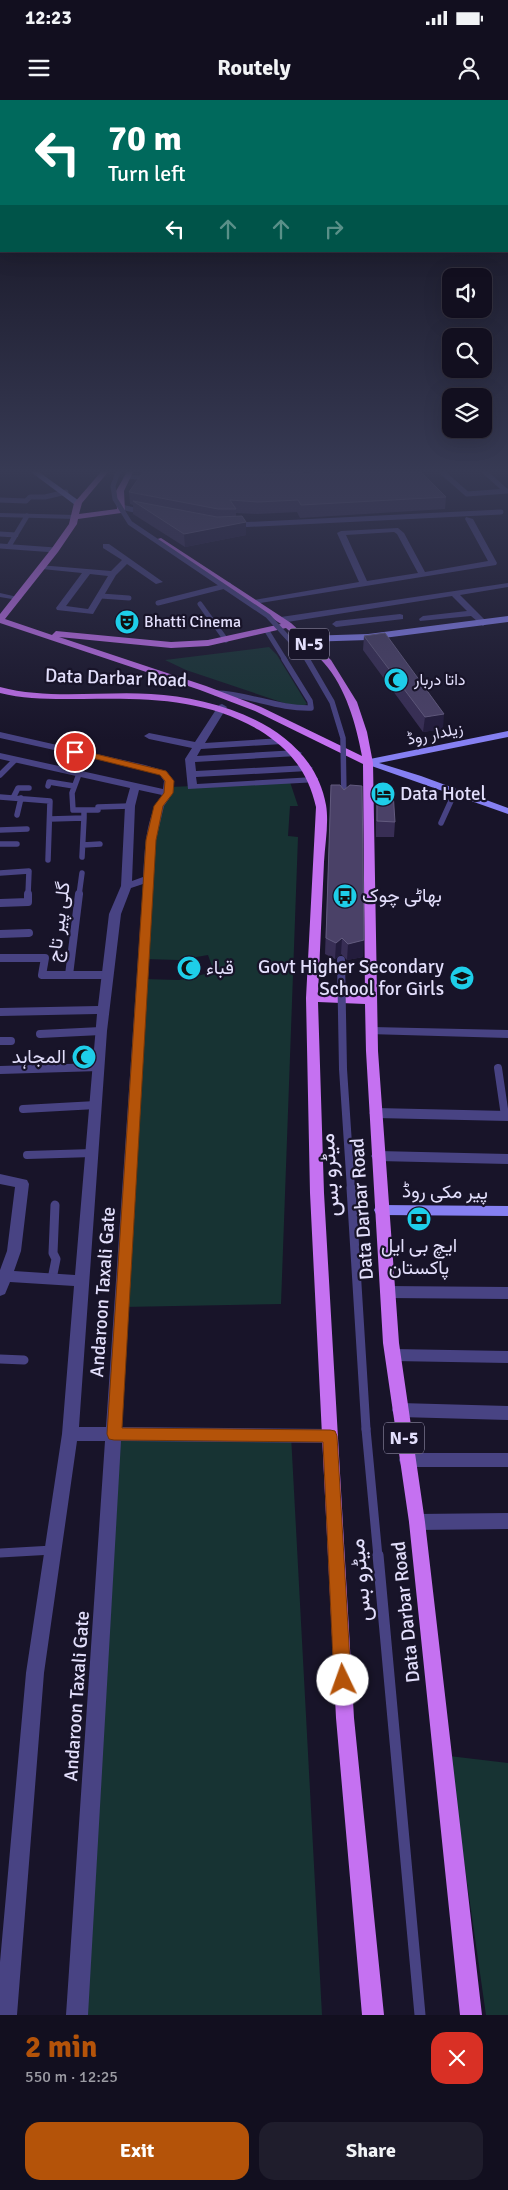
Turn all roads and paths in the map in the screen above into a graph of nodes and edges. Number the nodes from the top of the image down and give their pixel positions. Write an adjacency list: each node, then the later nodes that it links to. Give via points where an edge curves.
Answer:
1 (46, 561): 9 (main road)
2 (126, 561): 11 (street)
3 (129, 561): 13 (street)
4 (187, 561): 72 (lane, bridge, via 268,616 312,665 332,702 342,738)
5 (192, 561): 15 (main road, Data Darbar Road / N-5)
6 (354, 561): 14 (street)
7 (416, 561): 12 (street)
8 (492, 561): 12 (street)
9 (42, 567): 10 (street); 20 (main road)
10 (87, 572): 11 (street); 19 (street, via 60,608 90,612)
11 (113, 574): 19 (street)
12 (423, 575): 14 (street)
13 (159, 582)
14 (364, 584): 23 (street)
15 (229, 585): 22 (lane); 23 (main road, Data Darbar Road / N-5)
16 (508, 585): 17 (street)
17 (454, 593): 27 (street); 33 (street)
18 (0, 595): 20 (street)
19 (101, 596): 21 (lane)
20 (18, 598): 26 (main road)
21 (129, 598)
22 (158, 602)
23 (254, 602): 33 (main road, Data Darbar Road / N-5)
24 (0, 604): 26 (main road)
25 (200, 604): 40 (lane)
26 (12, 606): 31 (main road)
27 (473, 613): 29 (street); 34 (street)
28 (400, 617): 32 (street)
29 (424, 619)
30 (508, 619): 34 (street)
31 (0, 620): 37 (main road)
32 (365, 622): 35 (street); 38 (street)
33 (285, 623): 36 (main road); 39 (main road, Data Darbar Road / N-5)
34 (483, 623): 38 (street)
35 (336, 624)
36 (266, 631): 40 (main road); 42 (lane, via 310,701 311,708 287,707 230,692)
37 (32, 632): 40 (main road, via 172,645); 42 (main road)
38 (368, 637): 39 (street)
39 (305, 639): 55 (main road, Data Darbar Road / N-5, via 328,662 352,702)
40 (226, 640)
41 (0, 690): 43 (main road, Data Darbar Road, via 26,696 176,697)
42 (216, 693): 55 (main road, via 258,709)
43 (222, 707): 47 (main road, Data Darbar Road, via 255,722); 49 (street)
44 (508, 734): 55 (street, زیلدار روڈ)
45 (0, 735): 68 (street, via 163,773 169,781)
46 (150, 736): 49 (street)
47 (282, 741): 48 (street); 50 (main road, Data Darbar Road)
48 (230, 744): 49 (street); 52 (street)
49 (199, 746): 53 (street)
50 (296, 753): 52 (street); 56 (main road, Data Darbar Road)
51 (0, 756): 54 (street)
52 (232, 756): 53 (street); 57 (street)
53 (190, 759): 59 (street)
54 (14, 760): 58 (street); 60 (lane)
55 (368, 763): 67 (street); 100 (main road, Data Darbar Road / N-5)
56 (308, 768): 57 (street); 61 (main road, Data Darbar Road)
57 (235, 772): 59 (street); 62 (street)
58 (78, 774): 64 (lane); 65 (street)
59 (191, 774): 62 (street, via 192,787)
60 (0, 775)
61 (314, 780): 62 (street); 99 (main road, Data Darbar Road, via 321,807)
62 (237, 784)
63 (48, 786): 64 (lane, via 50,782)
64 (74, 786): 74 (lane, via 73,810)
65 (135, 786): 68 (street); 73 (street)
66 (29, 788): 70 (lane, via 18,788)
67 (456, 792): 75 (street); 79 (lane)
68 (168, 793): 90 (street, Andaroon Taxali Gate, via 159,806 151,840)
69 (0, 797): 70 (lane)
70 (13, 798): 71 (lane)
71 (21, 798): 76 (lane); 78 (lane, via 50,801)
72 (344, 801)
73 (130, 806): 74 (lane); 91 (street)
74 (84, 810): 77 (lane)
75 (508, 811)
76 (17, 815)
77 (84, 818): 78 (lane); 85 (lane)
78 (50, 819): 87 (lane)
79 (441, 823)
80 (27, 829): 81 (lane)
81 (0, 830)
82 (0, 844): 83 (lane)
83 (16, 844)
84 (100, 844): 85 (lane)
85 (82, 845): 86 (lane)
86 (82, 857)
87 (48, 860)
88 (0, 873): 92 (lane, via 29,871 28,902)
89 (82, 873): 97 (lane, گلی پیر تاج)
90 (148, 879): 91 (street); 137 (street, Andaroon Taxali Gate)
91 (126, 886): 98 (street, via 115,914)
92 (0, 903)
93 (29, 933): 94 (lane)
94 (0, 934)
95 (0, 958): 97 (lane, via 45,958 42,975)
96 (341, 960): 148 (lane, میٹرو بس, bridge, via 342,1069 366,1429)
97 (69, 975): 98 (lane)
98 (107, 975): 101 (street)
99 (312, 998): 100 (main road); 138 (main road, Data Darbar Road, via 317,1193)
100 (371, 1000): 104 (main road, Data Darbar Road / N-5)
101 (103, 1010): 102 (street); 103 (street)
102 (0, 1012)
103 (101, 1031): 105 (lane); 109 (street)
104 (372, 1032): 106 (street); 114 (main road, Data Darbar Road / N-5)
105 (40, 1034)
106 (508, 1034)
107 (0, 1041): 108 (lane)
108 (11, 1041)
109 (98, 1067): 111 (lane); 112 (street)
110 (498, 1068): 115 (lane)
111 (0, 1070)
112 (96, 1106): 113 (lane); 116 (street)
113 (22, 1109)
114 (376, 1113): 115 (street); 118 (main road, Data Darbar Road / N-5)
115 (506, 1116)
116 (92, 1153): 117 (lane); 126 (street)
117 (27, 1155)
118 (378, 1156): 119 (street); 122 (main road, Data Darbar Road / N-5)
119 (508, 1159)
120 (0, 1179): 124 (street, via 22,1184 14,1252)
121 (55, 1206): 125 (lane, via 53,1253 56,1259)
122 (381, 1210): 123 (street, پیر مکی روڈ); 128 (main road, Data Darbar Road / N-5)
123 (508, 1211)
124 (5, 1276): 125 (street); 127 (street)
125 (52, 1279): 126 (street)
126 (83, 1281): 136 (street)
127 (0, 1290)
128 (387, 1292): 129 (street); 130 (main road, Data Darbar Road / N-5)
129 (508, 1293)
130 (392, 1355): 131 (street); 134 (main road, Data Darbar Road / N-5)
131 (508, 1357)
132 (0, 1359): 133 (lane)
133 (24, 1360)
134 (400, 1410): 135 (street); 139 (main road, Data Darbar Road / N-5)
135 (508, 1413)
136 (70, 1434): 137 (street); 143 (street)
137 (114, 1434): 138 (street); 146 (street, Andaroon Taxali Gate)
138 (330, 1436): 147 (main road, Data Darbar Road, via 345,1718)
139 (407, 1460): 140 (street); 142 (main road, Data Darbar Road / N-5)
140 (508, 1460)
141 (508, 1521): 142 (street)
142 (416, 1522): 149 (main road, Data Darbar Road / N-5)
143 (55, 1550): 144 (lane); 145 (street, via 35,1673)
144 (0, 1553)
145 (6, 2015)
146 (77, 2015)
147 (373, 2015)
148 (420, 2015)
149 (471, 2015)

